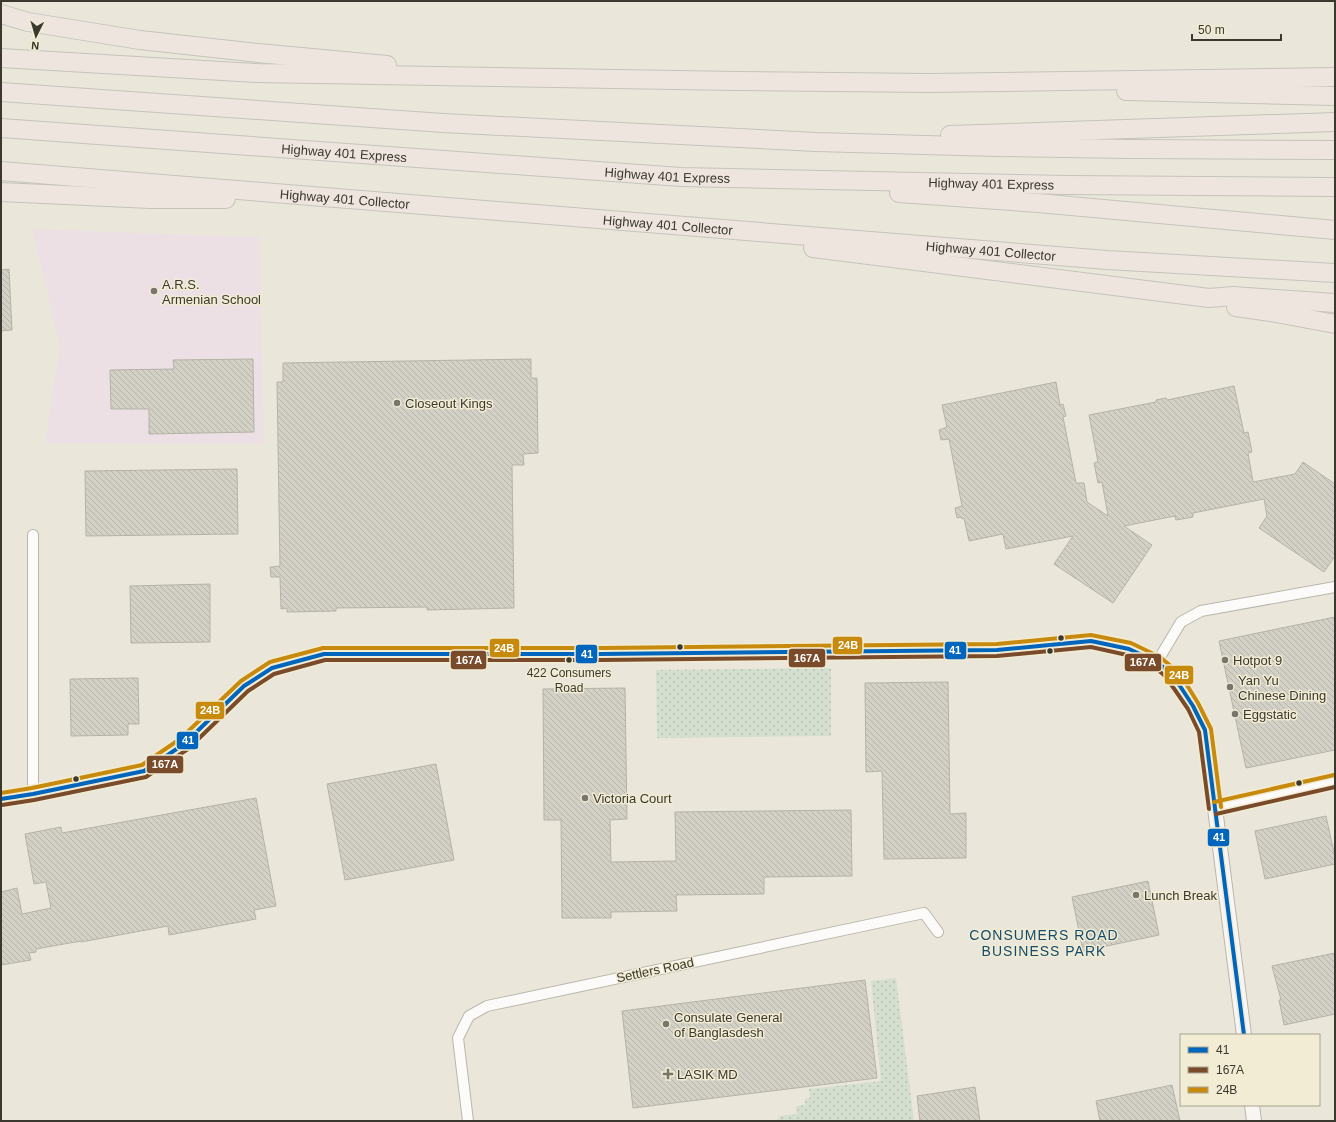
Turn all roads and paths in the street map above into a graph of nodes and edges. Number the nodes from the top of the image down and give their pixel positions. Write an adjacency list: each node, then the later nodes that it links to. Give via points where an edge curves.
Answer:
1 (1, 14): 3 (highway, via 28,22 140,40)
2 (1, 58): 3 (highway, via 257,73)
3 (487, 77): 5 (highway)
4 (1335, 77): 5 (highway)
5 (930, 83): 7 (highway, via 1143,92)
6 (1, 92): 10 (highway, via 443,123)
7 (1335, 96)
8 (1335, 122): 10 (highway, via 994,133)
9 (1, 128): 13 (highway, Highway 401 Express)
10 (816, 142): 11 (highway, via 1091,149)
11 (1335, 150)
12 (1, 171): 16 (highway, Highway 401 Collector)
13 (681, 177): 14 (highway, Highway 401 Express, via 1067,185); 18 (highway, via 1038,203)
14 (1335, 187)
15 (1, 192): 16 (highway, via 150,199)
16 (365, 200): 17 (highway, Highway 401 Collector)
17 (564, 217): 19 (highway, Highway 401 Collector, via 1107,260); 20 (highway)
18 (1335, 230)
19 (1335, 273)
20 (1209, 298): 21 (highway, via 1233,296); 22 (highway, via 1228,306)
21 (1335, 303)
22 (1335, 324)
23 (33, 535): 27 (street)
24 (1335, 587): 25 (street, via 1201,611 1181,622)
25 (1157, 662): 27 (street, via 1129,649 1091,641 997,650 324,654 272,668 244,686 184,744 144,771); 29 (street, via 1180,686 1205,730)
26 (1335, 781): 29 (street)
27 (33, 794): 28 (street)
28 (1, 799)
29 (1215, 808): 31 (street)
30 (938, 932): 33 (street, Settlers Road, via 924,913 487,1006 469,1016 458,1038)
31 (1244, 1034)
32 (1252, 1106): 34 (street)
33 (468, 1121)
34 (1254, 1121)

